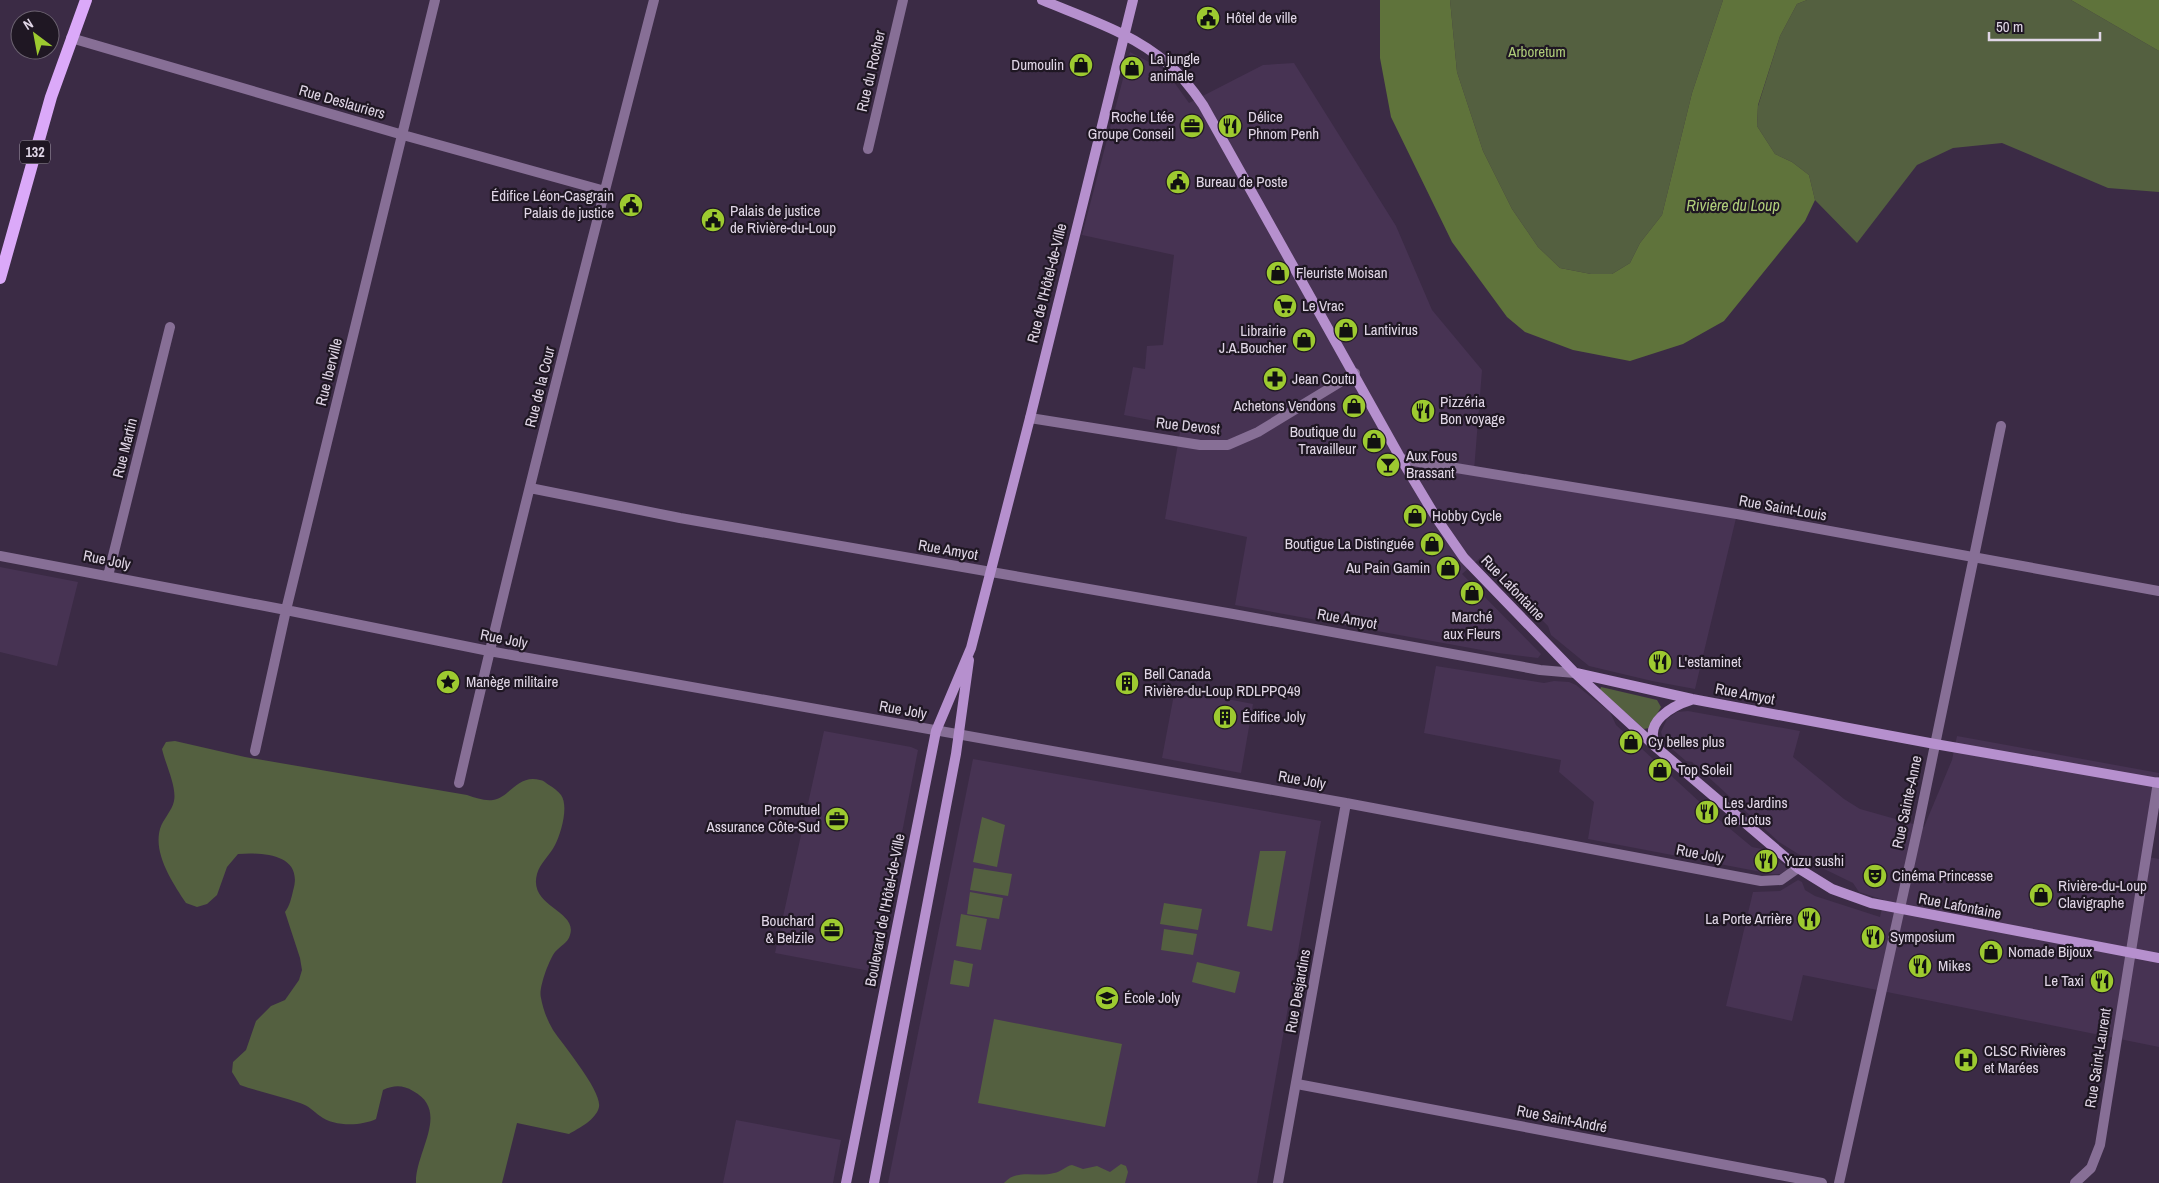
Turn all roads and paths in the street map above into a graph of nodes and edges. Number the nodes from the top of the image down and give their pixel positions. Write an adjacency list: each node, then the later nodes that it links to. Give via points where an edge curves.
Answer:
1 (86, 0): 8 (main road, 132)
2 (435, 0): 9 (street, Rue Iberville)
3 (654, 0): 11 (street, Rue de la Cour)
4 (902, 0): 10 (street, Rue du Rocher)
5 (1042, 0): 7 (main road, Rue Lafontaine)
6 (1133, 0): 7 (main road, Rue de l'Hôtel-de-Ville)
7 (1124, 35): 14 (main road, Rue Lafontaine, via 1168,64 1203,105); 15 (main road, Rue de l'Hôtel-de-Ville)
8 (71, 38): 9 (street, Rue Deslauriers); 12 (main road, 132)
9 (403, 135): 11 (street, Rue Deslauriers); 24 (street, Rue Iberville)
10 (868, 149)
11 (605, 191): 18 (street, Rue de la Cour)
12 (1, 270)
13 (170, 327): 22 (street, Rue Martin)
14 (1355, 373): 15 (street, Rue Devost, via 1258,432 1228,445 1200,445); 17 (main road, Rue Lafontaine)
15 (1030, 418): 21 (main road, Rue de l'Hôtel-de-Ville)
16 (2001, 426): 20 (street, Rue Sainte-Anne)
17 (1402, 459): 20 (street, Rue Saint-Louis, via 1746,516); 27 (main road, Rue Lafontaine, via 1464,558)
18 (530, 488): 21 (street, Rue Amyot); 26 (street, Rue de la Cour)
19 (0, 556): 22 (street, Rue Joly)
20 (1974, 558): 23 (street, Rue Saint-Louis); 31 (street, Rue Sainte-Anne)
21 (991, 573): 25 (main road, Boulevard de l'Hôtel-de-Ville); 27 (street, Rue Amyot, via 1540,670)
22 (108, 576): 24 (street, Rue Joly)
23 (2159, 591)
24 (286, 610): 26 (street, Rue Joly); 33 (street, Rue Iberville)
25 (970, 648): 29 (main road, Boulevard de l'Hôtel-de-Ville); 30 (main road, Boulevard de l'Hôtel-de-Ville)
26 (489, 651): 29 (street, Rue Joly); 35 (street, Rue de la Cour)
27 (1575, 673): 28 (main road, Rue Amyot); 32 (main road, Rue Lafontaine)
28 (1692, 699): 31 (main road, Rue Amyot); 32 (main road, via 1670,708 1659,718 1653,738)
29 (936, 731): 30 (street, Rue Joly); 42 (main road, Boulevard de l'Hôtel-de-Ville)
30 (959, 735): 36 (street, Rue Joly); 43 (main road, Boulevard de l'Hôtel-de-Ville)
31 (1935, 744): 34 (main road, Rue Amyot); 38 (street, Rue Sainte-Anne)
32 (1657, 748): 37 (main road, Rue Lafontaine)
33 (255, 751)
34 (2158, 782): 39 (street, Rue Saint-Laurent)
35 (459, 783)
36 (1346, 803): 37 (street, Rue Joly, via 1762,881 1786,878); 41 (street, Rue Desjardins)
37 (1798, 868): 38 (main road, Rue Lafontaine, via 1842,894)
38 (1900, 910): 39 (main road, Rue Lafontaine); 46 (street, Rue Sainte-Anne)
39 (2130, 952): 40 (main road, Rue Lafontaine); 47 (street, Rue Saint-Laurent, via 2100,1144 2092,1168)
40 (2159, 958)
41 (1297, 1084): 44 (street, Rue Desjardins); 45 (street, Rue Saint-André)
42 (846, 1183)
43 (874, 1183)
44 (1278, 1183)
45 (1822, 1183)
46 (1839, 1183)
47 (2075, 1183)

